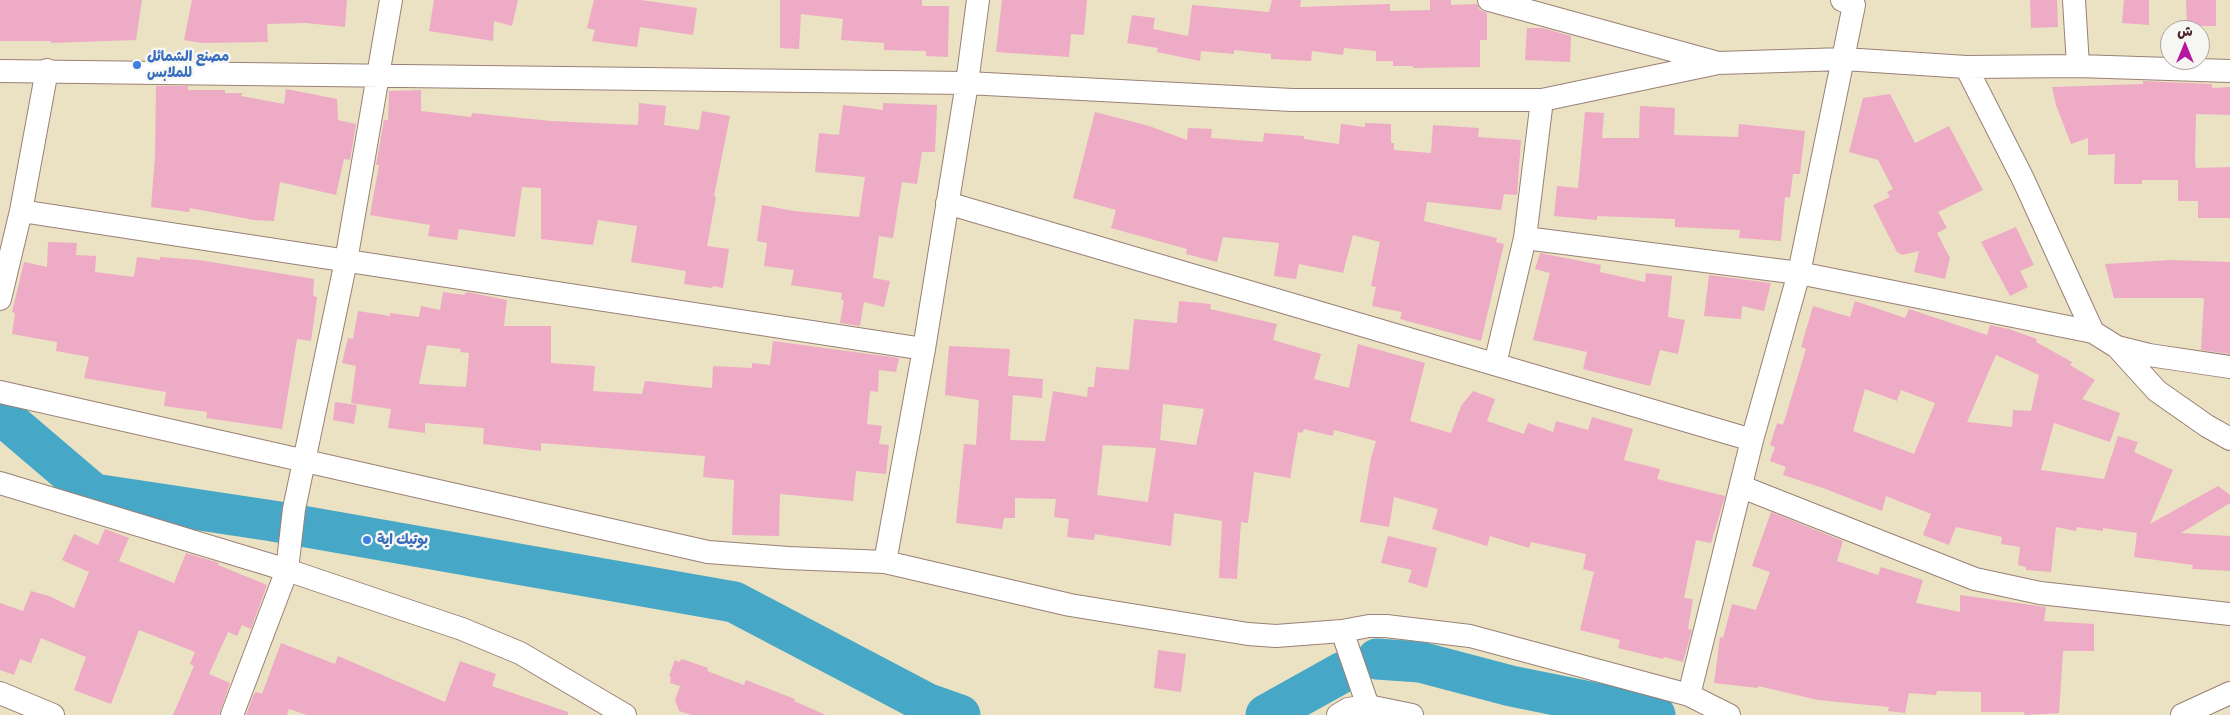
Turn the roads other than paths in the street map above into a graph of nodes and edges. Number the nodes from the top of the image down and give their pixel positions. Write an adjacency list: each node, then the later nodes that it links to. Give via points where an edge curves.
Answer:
1 (391, 0): 13 (street)
2 (978, 0): 14 (street)
3 (1489, 0): 7 (street)
4 (2074, 0): 8 (street)
5 (1850, 2): 6 (street)
6 (1844, 59): 7 (street); 9 (street); 20 (street)
7 (1718, 63): 15 (street)
8 (2078, 66): 9 (street); 12 (street)
9 (1966, 67): 22 (street, via 2023,179)
10 (48, 70): 11 (street); 13 (street); 17 (street)
11 (0, 71)
12 (2230, 71)
13 (377, 74): 14 (street); 19 (street)
14 (968, 83): 15 (street, via 1292,100); 16 (street)
15 (1542, 100): 18 (street)
16 (947, 203): 24 (street); 25 (street)
17 (21, 211): 19 (street); 21 (street)
18 (1526, 238): 20 (street); 25 (street)
19 (346, 261): 24 (street); 30 (street)
20 (1800, 272): 22 (street); 29 (street)
21 (0, 299)
22 (2093, 332): 23 (street)
23 (2117, 347): 26 (street); 28 (street, via 2158,392)
24 (924, 349): 33 (street)
25 (1495, 364): 29 (street)
26 (2230, 367)
27 (0, 392): 30 (street)
28 (2230, 439)
29 (1752, 440): 32 (street)
30 (303, 461): 33 (street, via 708,552); 34 (street)
31 (0, 483): 34 (street)
32 (1742, 487): 35 (street, via 1975,579 2060,596); 39 (street)
33 (885, 562): 36 (street, via 1070,605 1201,628 1276,636)
34 (287, 570): 42 (street); 43 (street, via 462,629 520,653)
35 (2230, 614)
36 (1342, 631): 39 (street, via 1386,626 1470,636); 40 (street)
37 (0, 693): 41 (street)
38 (2230, 693): 47 (street)
39 (1689, 695): 46 (street)
40 (1368, 706): 44 (street, via 1348,709); 45 (street)
41 (54, 715)
42 (232, 715)
43 (625, 715)
44 (1338, 715)
45 (1412, 715)
46 (1729, 715)
47 (2182, 715)

